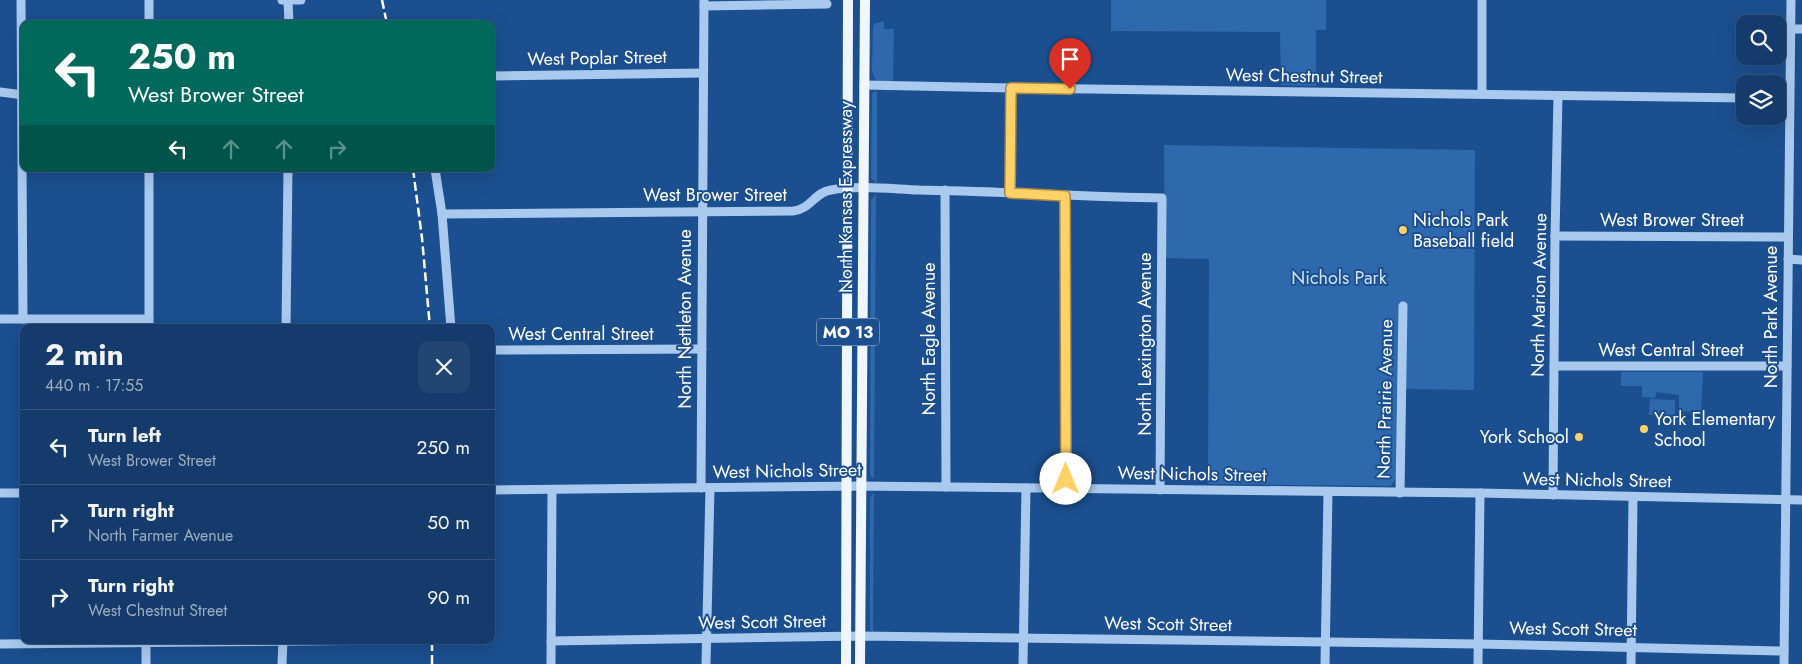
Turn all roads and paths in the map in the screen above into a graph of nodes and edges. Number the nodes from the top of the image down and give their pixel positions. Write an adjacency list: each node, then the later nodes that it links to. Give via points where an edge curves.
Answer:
1 (21, 0): 11 (street)
2 (149, 0): 12 (street)
3 (285, 0): 4 (street); 13 (street)
4 (301, 0)
5 (848, 0): 29 (main road, North Kansas Expressway / MO 13)
6 (865, 0): 18 (main road, North Kansas Expressway / MO 13)
7 (1482, 0): 21 (street)
8 (1790, 0): 14 (street, North Park Avenue)
9 (704, 3): 10 (street); 16 (street, North Nettleton Avenue)
10 (827, 4)
11 (21, 20)
12 (149, 20)
13 (288, 20)
14 (1790, 29): 15 (street); 38 (street, North Park Avenue, via 1786,98)
15 (1802, 29)
16 (703, 73): 17 (street, West Poplar Street); 35 (street, North Nettleton Avenue)
17 (495, 76)
18 (864, 85): 19 (street, West Chestnut Street); 30 (main road, North Kansas Expressway / MO 13)
19 (1011, 88): 21 (street, West Chestnut Street); 32 (street)
20 (0, 92): 22 (street)
21 (1482, 94): 23 (street, West Chestnut Street)
22 (20, 95)
23 (1558, 96): 24 (street, West Chestnut Street); 37 (street, North Marion Avenue)
24 (1736, 98)
25 (23, 172): 43 (street)
26 (149, 172): 44 (street)
27 (288, 172): 45 (street)
28 (435, 172): 36 (street)
29 (848, 189): 30 (street, West Brower Street); 35 (street, West Brower Street, via 826,191 805,208 796,210); 51 (main road, North Kansas Expressway / MO 13)
30 (862, 189): 31 (street, West Brower Street); 52 (main road, North Kansas Expressway / MO 13)
31 (945, 190): 32 (street, West Brower Street); 53 (street, North Eagle Avenue)
32 (1010, 193): 33 (street, West Brower Street)
33 (1065, 196): 34 (street, West Brower Street); 56 (street)
34 (1162, 198): 59 (street, North Lexington Avenue)
35 (702, 211): 36 (street, West Brower Street); 48 (street, North Nettleton Avenue)
36 (442, 214): 46 (street)
37 (1555, 236): 38 (street, West Brower Street); 49 (street, North Marion Avenue)
38 (1788, 237): 39 (street, North Park Avenue)
39 (1788, 259): 40 (street); 50 (street, North Park Avenue)
40 (1802, 260)
41 (1404, 306): 62 (street, North Prairie Avenue)
42 (0, 319): 43 (street)
43 (23, 319): 44 (street)
44 (149, 323)
45 (286, 324)
46 (451, 324)
47 (495, 350): 48 (street, West Central Street)
48 (702, 350): 54 (street, North Nettleton Avenue)
49 (1554, 366): 50 (street, West Central Street); 65 (street, North Marion Avenue)
50 (1787, 366): 67 (street, North Park Avenue)
51 (847, 486): 52 (street, West Nichols Street); 54 (street, West Nichols Street); 69 (main road, North Kansas Expressway / MO 13)
52 (861, 486): 53 (street, West Nichols Street); 70 (main road, North Kansas Expressway / MO 13)
53 (946, 487): 55 (street, West Nichols Street)
54 (705, 488): 58 (street, West Nichols Street); 72 (street, North Nettleton Avenue)
55 (1026, 488): 56 (street, West Nichols Street); 71 (street)
56 (1066, 488): 59 (street, West Nichols Street)
57 (495, 490): 58 (street, West Nichols Street)
58 (552, 490): 73 (street)
59 (1160, 490): 60 (street, West Nichols Street)
60 (1328, 492): 62 (street, West Nichols Street); 74 (street)
61 (20, 493): 64 (street)
62 (1400, 493): 63 (street, West Nichols Street)
63 (1480, 493): 65 (street, West Nichols Street); 79 (street)
64 (0, 494)
65 (1553, 495): 66 (street, West Nichols Street)
66 (1633, 497): 67 (street, West Nichols Street); 80 (street)
67 (1785, 500): 68 (street, West Nichols Street); 81 (street, North Park Avenue)
68 (1802, 500)
69 (846, 636): 70 (street, West Scott Street); 72 (street, West Scott Street); 86 (main road, North Kansas Expressway / MO 13)
70 (860, 636): 71 (street, West Scott Street); 87 (main road, North Kansas Expressway / MO 13)
71 (1024, 638): 74 (street, West Scott Street); 88 (street)
72 (706, 639): 73 (street, West Scott Street); 85 (street, North Nettleton Avenue)
73 (551, 641): 84 (street)
74 (1326, 642): 79 (street, West Scott Street); 89 (street)
75 (0, 644): 76 (street)
76 (20, 644)
77 (146, 644): 82 (street)
78 (283, 644): 83 (street)
79 (1478, 644): 80 (street, West Scott Street); 90 (street)
80 (1631, 646): 81 (street, West Scott Street); 91 (street)
81 (1784, 651): 92 (street, North Park Avenue)
82 (146, 664)
83 (282, 664)
84 (551, 664)
85 (706, 664)
86 (846, 664)
87 (860, 664)
88 (1023, 664)
89 (1325, 664)
90 (1478, 664)
91 (1631, 664)
92 (1784, 664)

